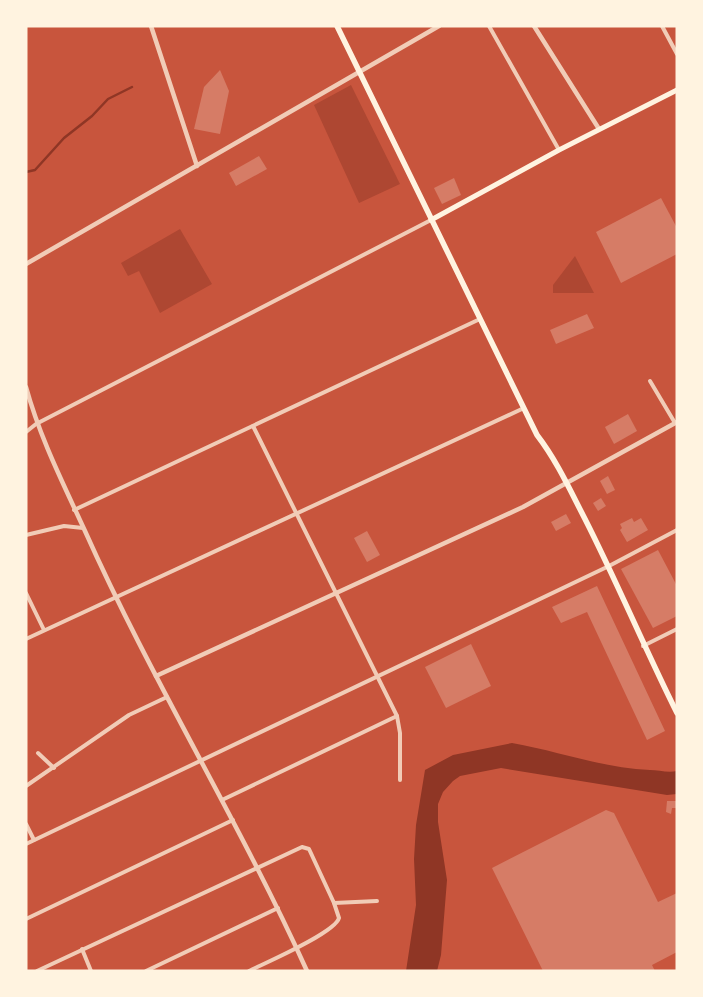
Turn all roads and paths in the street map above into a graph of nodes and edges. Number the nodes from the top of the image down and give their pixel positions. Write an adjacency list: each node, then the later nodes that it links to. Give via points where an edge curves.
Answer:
1 (151, 26): 12 (street)
2 (337, 26): 8 (main road)
3 (439, 26): 8 (street)
4 (490, 26): 11 (street)
5 (534, 26): 10 (street)
6 (662, 26): 7 (street)
7 (677, 54)
8 (358, 72): 12 (street); 13 (main road)
9 (677, 90): 10 (main road)
10 (599, 130): 11 (main road)
11 (559, 150): 13 (main road)
12 (197, 166): 14 (street)
13 (431, 220): 15 (main road); 20 (street)
14 (26, 264)
15 (480, 319): 18 (main road); 21 (street)
16 (650, 381): 19 (street)
17 (26, 388): 20 (street)
18 (524, 408): 23 (main road); 25 (street)
19 (676, 423): 23 (street)
20 (36, 424): 22 (street); 24 (street)
21 (253, 426): 24 (street); 25 (street)
22 (26, 432)
23 (567, 482): 29 (main road); 31 (street, via 523,507)
24 (74, 510): 26 (street)
25 (296, 513): 31 (street); 32 (street)
26 (83, 528): 28 (street, via 64,526); 32 (street)
27 (677, 530): 29 (street)
28 (26, 535)
29 (609, 566): 36 (main road); 38 (street)
30 (26, 593): 34 (street)
31 (337, 594): 37 (street); 38 (street)
32 (114, 597): 34 (street); 37 (street)
33 (677, 629): 36 (street)
34 (44, 630): 35 (street)
35 (26, 639)
36 (643, 646): 40 (main road)
37 (156, 676): 39 (street)
38 (377, 676): 41 (street); 43 (street)
39 (167, 697): 43 (street); 44 (street, via 129,715)
40 (677, 713)
41 (396, 716): 45 (street, via 400,733); 47 (street)
42 (38, 753): 44 (street)
43 (201, 760): 47 (street); 50 (street)
44 (54, 768): 46 (street)
45 (400, 780)
46 (26, 786)
47 (222, 800): 48 (street)
48 (233, 820): 52 (street); 56 (street)
49 (26, 824): 50 (street)
50 (34, 840): 51 (street)
51 (26, 844)
52 (258, 867): 54 (street, via 306,847); 55 (street); 58 (street)
53 (377, 901): 54 (street)
54 (334, 903): 57 (street, via 338,923)
55 (278, 908): 57 (street); 61 (street)
56 (26, 919)
57 (296, 948): 62 (street); 63 (street)
58 (82, 950): 59 (street); 60 (street)
59 (37, 971)
60 (91, 971)
61 (146, 971)
62 (248, 971)
63 (307, 971)

